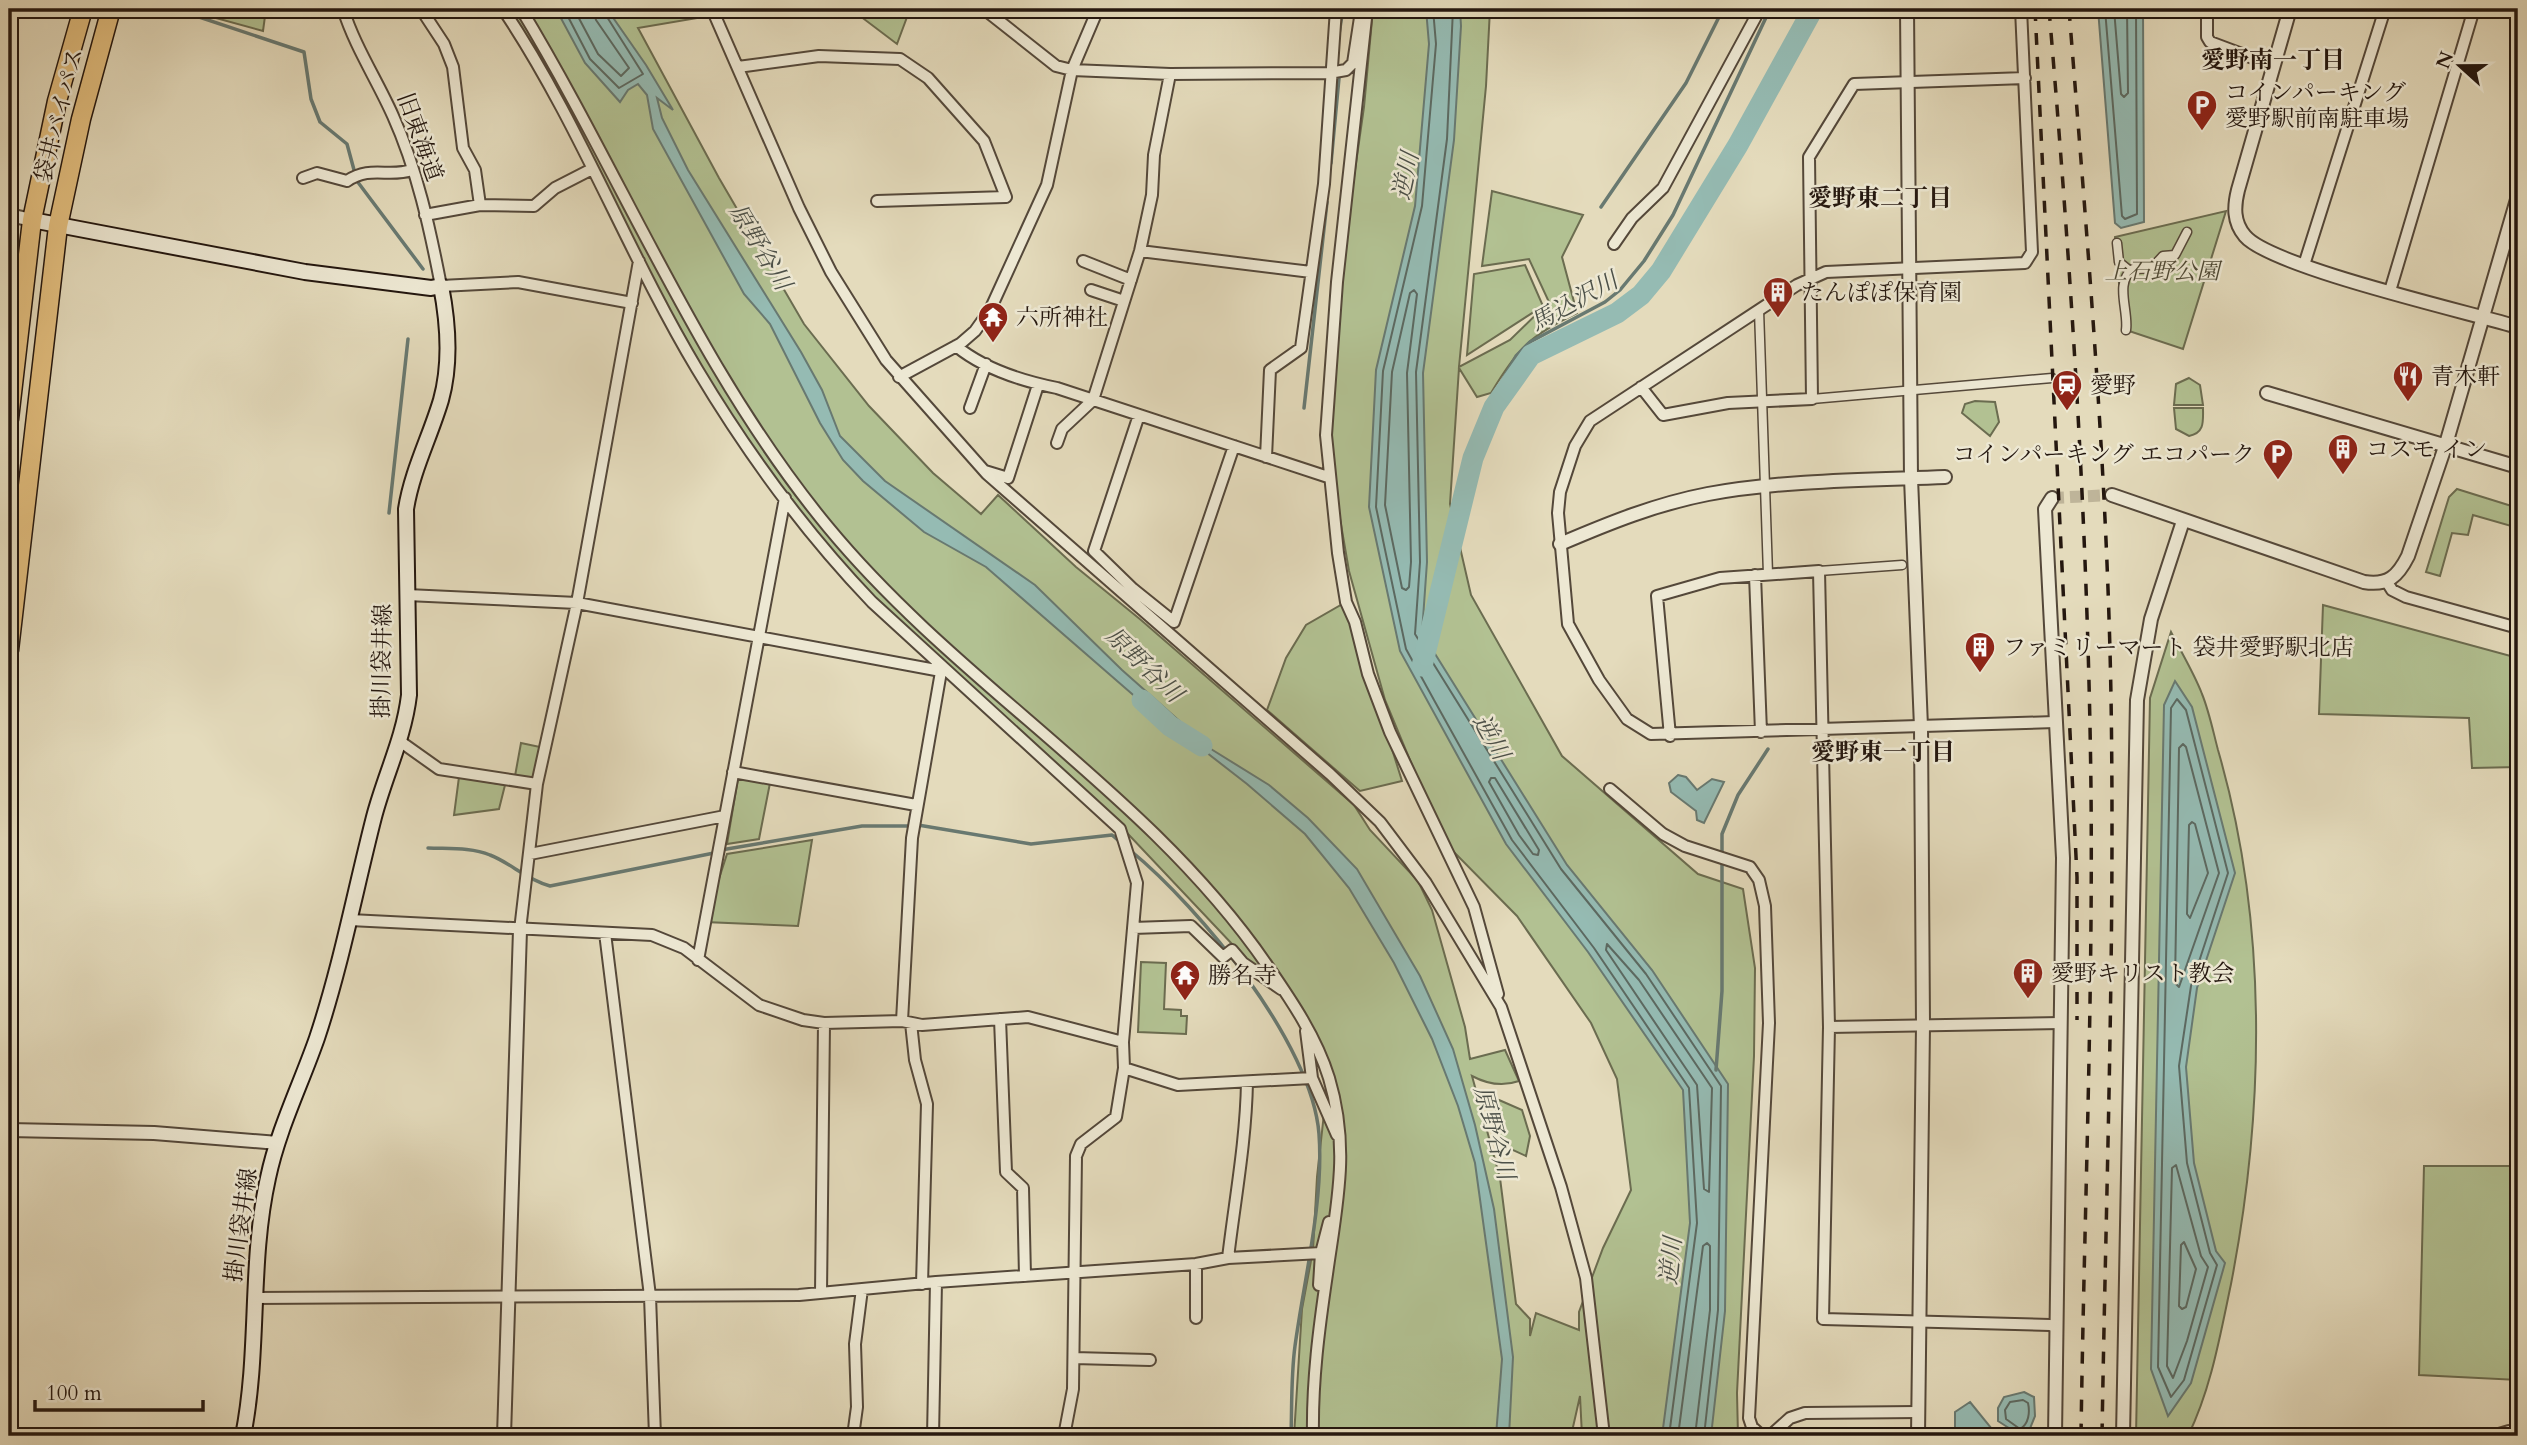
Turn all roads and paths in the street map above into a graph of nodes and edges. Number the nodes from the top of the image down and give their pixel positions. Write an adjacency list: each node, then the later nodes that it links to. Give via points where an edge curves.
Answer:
1 (83, 9): 35 (highway, 袋井バイパス, via 57,101)
2 (111, 9): 36 (highway, 袋井バイパス)
3 (343, 9): 28 (street, 旧東海道, via 394,118)
4 (421, 9): 32 (street, via 453,67 463,148 475,170)
5 (503, 9): 27 (street)
6 (521, 9): 114 (street, via 712,359 789,477 830,529 906,610 1192,870 1241,926)
7 (712, 9): 21 (street)
8 (984, 9): 22 (street, via 1056,66)
9 (1098, 9): 22 (street)
10 (1336, 9): 23 (street)
11 (1362, 9): 23 (street, via 1353,63 1346,70)
12 (1367, 9): 77 (street, via 1330,362)
13 (1760, 9): 39 (street, via 1663,188 1632,218)
14 (1907, 9): 26 (street)
15 (2021, 9): 25 (street)
16 (2207, 9): 20 (street, via 2210,43)
17 (2290, 9): 20 (street)
18 (2385, 9): 43 (street)
19 (2474, 9): 51 (street)
20 (2274, 65): 43 (street, via 2238,190 2236,220 2243,234 2261,250)
21 (738, 66): 31 (street, via 819,56 900,59 928,78 984,141 1006,197); 60 (street, via 831,272)
22 (1072, 70): 24 (street); 58 (street, via 1057,150 1029,229 990,310 975,331)
23 (1329, 73): 24 (street); 46 (street, via 1333,82 1324,184)
24 (1170, 74): 40 (street)
25 (2025, 78): 26 (street); 44 (street, via 2032,252 2025,263)
26 (1907, 80): 44 (street); 47 (street, via 1854,84 1809,157)
27 (592, 169): 32 (street, via 555,188 534,206); 41 (street)
28 (412, 170): 29 (street, via 369,171 347,181 317,173); 34 (street, 旧東海道)
29 (303, 178)
30 (2518, 196): 55 (street)
31 (877, 201)
32 (480, 205): 34 (street)
33 (9, 215): 35 (street)
34 (425, 215): 49 (street, 旧東海道)
35 (32, 220): 36 (main road); 70 (highway, 袋井バイパス)
36 (58, 226): 49 (main road, via 305,272); 95 (highway, 袋井バイパス)
37 (2187, 232): 45 (street, via 2175,255 2163,256 2152,268)
38 (2117, 243): 45 (street, via 2119,262)
39 (1614, 244)
40 (1140, 251): 46 (street); 48 (street)
41 (639, 261): 53 (street); 82 (street, via 696,368)
42 (1083, 261): 48 (street)
43 (2304, 265): 51 (street)
44 (1907, 267): 47 (street, via 1826,272); 79 (street)
45 (2130, 271): 57 (street, via 2123,291)
46 (1311, 272): 74 (street, via 1301,348 1270,370)
47 (1812, 278): 54 (street); 65 (street)
48 (1131, 280): 52 (street)
49 (441, 286): 53 (street, via 518,282); 91 (main road, 掛川袋井線, via 447,319 445,375 409,489)
50 (1091, 290): 52 (street)
51 (2390, 291): 55 (street)
52 (1124, 301): 66 (street)
53 (632, 303): 92 (street)
54 (1759, 310): 63 (street); 67 (street)
55 (2485, 317): 56 (street); 72 (street)
56 (2518, 327)
57 (2126, 330)
58 (956, 346): 59 (street); 60 (street)
59 (986, 365): 62 (street); 68 (street)
60 (900, 377): 76 (street)
61 (2052, 378): 65 (street)
62 (1038, 384): 66 (street); 76 (street, via 1008,478)
63 (1641, 387): 67 (street, via 1663,415); 85 (street, via 1590,421 1576,446 1560,492)
64 (2267, 393): 72 (street)
65 (1812, 399): 67 (street)
66 (1093, 400): 69 (street); 71 (street, via 1062,429)
67 (1762, 402): 80 (street)
68 (970, 408)
69 (1139, 415): 73 (street); 73 (street, via 1094,551 1174,622)
70 (9, 419)
71 (1058, 443)
72 (2446, 444): 75 (street); 90 (street, via 2408,556 2400,572)
73 (1234, 446): 74 (street)
74 (1266, 457): 77 (street)
75 (2518, 467)
76 (982, 470): 115 (street, via 1380,822 1426,883)
77 (1328, 477): 115 (street, via 1346,602 1368,674 1390,732 1474,907)
78 (1945, 477): 79 (street)
79 (1910, 478): 80 (street); 98 (street)
80 (1763, 487): 85 (street, via 1665,505); 88 (street)
81 (2112, 495): 84 (street)
82 (785, 498): 94 (street); 96 (street, via 836,564)
83 (2052, 498): 97 (street, via 2045,509)
84 (2183, 521): 90 (street, via 2364,582); 163 (street, via 2151,619 2137,700)
85 (1560, 544): 101 (street, via 1568,624 1599,680 1627,719 1651,734)
86 (1902, 565): 87 (street)
87 (1819, 571): 88 (street); 99 (street)
88 (1768, 574): 89 (street)
89 (1755, 575): 100 (street); 101 (street, via 1720,578 1657,596)
90 (2387, 582): 93 (street, via 2406,597)
91 (407, 594): 92 (street); 102 (main road, 掛川袋井線, via 409,695)
92 (577, 603): 94 (street); 104 (street)
93 (2518, 628)
94 (758, 636): 96 (street); 103 (street)
95 (9, 650)
96 (942, 668): 106 (street); 110 (street, via 1120,828 1137,883)
97 (2055, 722): 98 (street); 120 (street, via 2063,858)
98 (1921, 727): 99 (street); 121 (street)
99 (1825, 730): 100 (street); 122 (street)
100 (1761, 732): 101 (street)
101 (1670, 736)
102 (401, 741): 104 (street, via 439,769); 109 (main road, 掛川袋井線, via 374,816)
103 (733, 772): 106 (street); 107 (street)
104 (537, 784): 108 (street)
105 (1610, 789): 159 (street, via 1663,834 1750,867 1759,880 1765,906 1769,1023 1749,1418)
106 (916, 805): 118 (street)
107 (725, 816): 108 (street); 113 (street)
108 (530, 855): 111 (street)
109 (350, 920): 111 (street); 128 (main road, 掛川袋井線, via 317,1036)
110 (1133, 928): 114 (street, via 1191,926 1223,957 1232,950); 123 (street)
111 (520, 930): 112 (street); 142 (street)
112 (605, 933): 113 (street, via 652,935 669,940); 140 (street)
113 (698, 960): 119 (street, via 759,1005)
114 (1286, 993): 117 (street)
115 (1502, 1007): 158 (street, via 1586,1278)
116 (1000, 1019): 118 (street, via 922,1025); 123 (street, via 1028,1017); 135 (street, via 1006,1172 1023,1188)
117 (1302, 1020): 125 (street); 129 (street, via 1328,1077)
118 (906, 1022): 119 (street); 137 (street, via 927,1104)
119 (824, 1023): 139 (street)
120 (2061, 1023): 121 (street); 146 (street)
121 (1923, 1025): 122 (street); 144 (street)
122 (1829, 1027): 144 (street, via 1824,1319)
123 (1123, 1042): 124 (street)
124 (1125, 1068): 126 (street, via 1178,1085); 134 (street, via 1116,1116 1081,1144 1076,1156)
125 (1312, 1078): 126 (street); 129 (street)
126 (1247, 1082): 132 (street, via 1246,1129)
127 (9, 1130): 128 (street, via 154,1133)
128 (278, 1143): 141 (main road, 掛川袋井線, via 262,1206)
129 (1341, 1143): 130 (street)
130 (1340, 1200): 131 (street, via 1332,1211); 145 (street)
131 (1321, 1253): 132 (street); 145 (street)
132 (1228, 1258): 133 (street)
133 (1196, 1264): 134 (street); 143 (street)
134 (1075, 1272): 135 (street); 147 (street)
135 (1025, 1276): 136 (street)
136 (936, 1282): 137 (street); 155 (street)
137 (922, 1284): 138 (street)
138 (862, 1289): 139 (street); 154 (street, via 855,1344)
139 (821, 1293): 140 (street)
140 (650, 1296): 142 (street); 153 (street)
141 (254, 1298): 142 (street); 151 (main road, 掛川袋井線, via 250,1403)
142 (508, 1299): 152 (street)
143 (1196, 1318)
144 (1920, 1321): 146 (street); 149 (street)
145 (1321, 1326): 157 (street)
146 (2056, 1327): 162 (street)
147 (1074, 1359): 148 (street); 156 (street)
148 (1150, 1360)
149 (1918, 1412): 160 (street, via 1805,1413 1790,1418); 161 (street)
150 (2518, 1434): 164 (street, via 2509,1431)
151 (243, 1436)
152 (504, 1436)
153 (655, 1436)
154 (853, 1436)
155 (933, 1436)
156 (1064, 1436)
157 (1313, 1436)
158 (1604, 1436)
159 (1762, 1436)
160 (1770, 1436)
161 (1918, 1436)
162 (2054, 1436)
163 (2123, 1436)
164 (2492, 1436)

